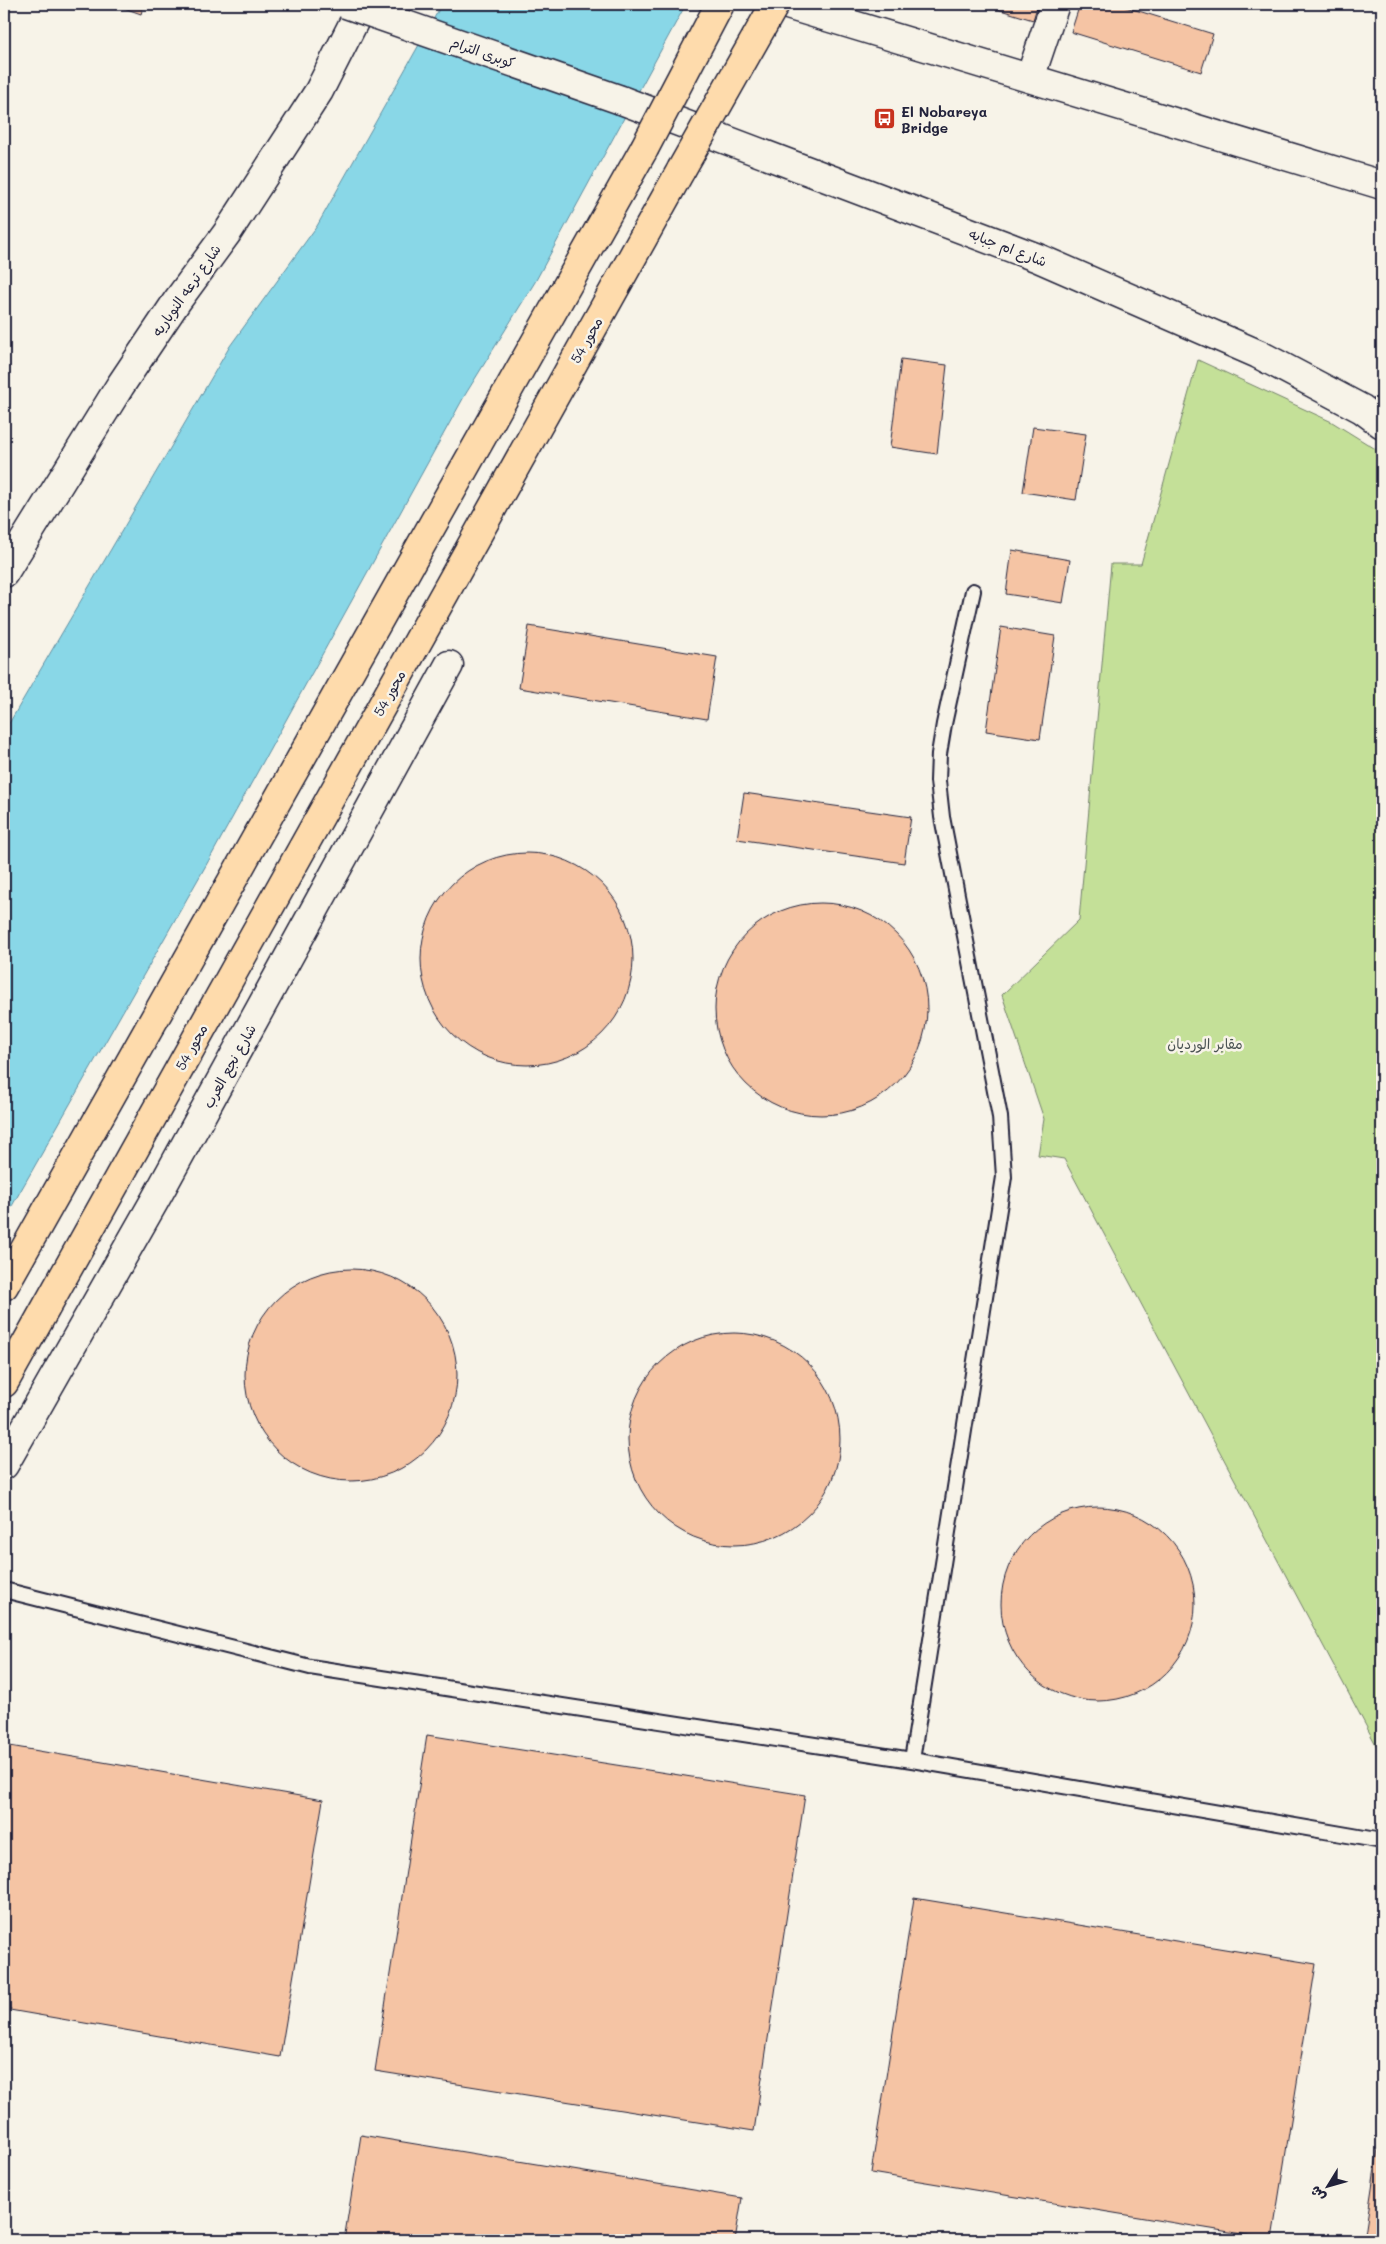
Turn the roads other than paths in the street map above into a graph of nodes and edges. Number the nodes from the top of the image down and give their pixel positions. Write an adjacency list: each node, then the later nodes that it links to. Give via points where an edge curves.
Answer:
1 (346, 4): 9 (street, كوبرى الترام, bridge)
2 (363, 4): 12 (street, شارع ترعه النوباريه, via 319,91 227,233 120,386)
3 (720, 4): 15 (highway, bridge, via 644,149)
4 (775, 4): 16 (highway, محور 54, bridge)
5 (784, 4): 7 (street)
6 (1055, 4): 8 (street)
7 (815, 8): 8 (street)
8 (1030, 78): 10 (street)
9 (621, 100): 11 (street, شارع ام جبابه, via 1038,258 1258,354 1362,409)
10 (1382, 185)
11 (1382, 424)
12 (4, 572)
13 (973, 592): 19 (lane, via 944,724 938,781 942,817 1000,1117 1004,1177)
14 (448, 665): 17 (street, شارع نجع العرب, via 155,1200)
15 (4, 1286)
16 (4, 1383)
17 (4, 1465)
18 (4, 1590): 19 (lane, via 310,1667)
19 (912, 1760): 20 (lane)
20 (1382, 1842)

